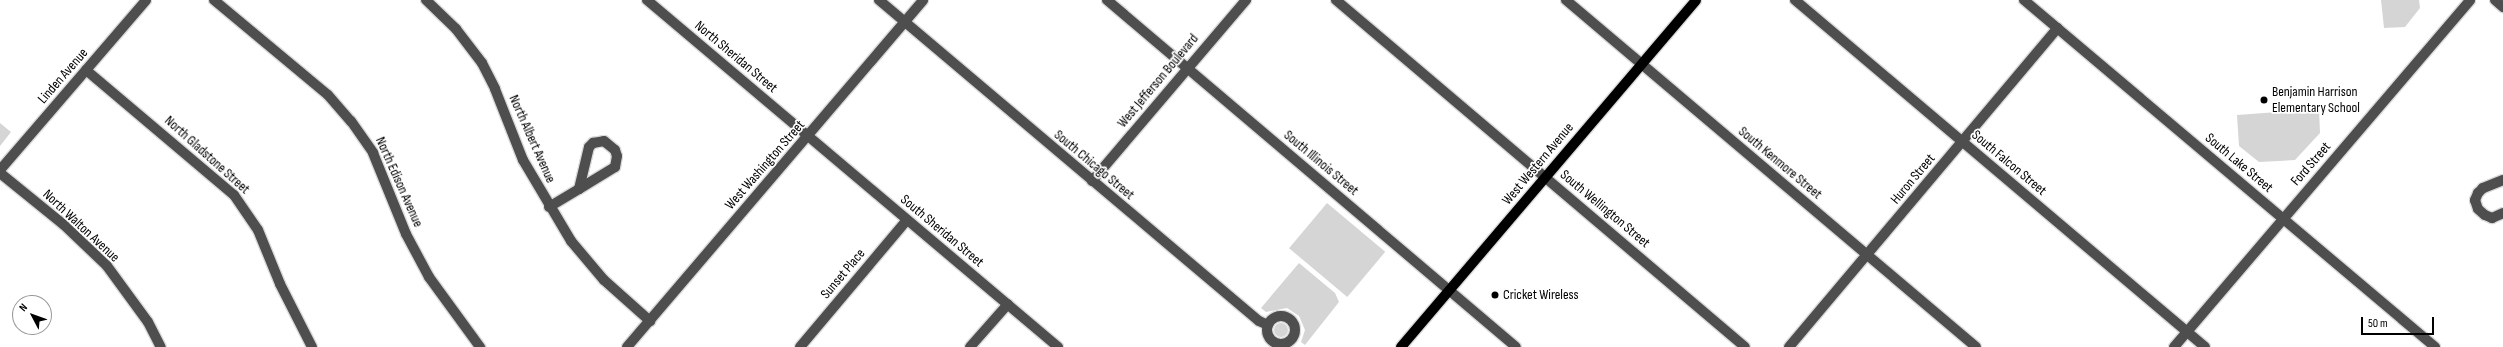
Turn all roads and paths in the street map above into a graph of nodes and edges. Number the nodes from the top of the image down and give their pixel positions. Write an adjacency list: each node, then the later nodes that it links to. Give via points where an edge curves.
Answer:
1 (146, 0): 21 (street, Linden Avenue)
2 (214, 0): 42 (street, North Edison Avenue, via 328,95 351,120 373,153 406,234 430,277)
3 (426, 0): 30 (street, North Albert Avenue, via 456,29 482,64 496,89 523,160)
4 (647, 0): 22 (street, North Sheridan Street)
5 (879, 0): 17 (street, South Chicago Street)
6 (923, 0): 17 (street, West Washington Street)
7 (1107, 0): 20 (street, South Illinois Street)
8 (1246, 0): 20 (street, West Jefferson Boulevard)
9 (1336, 0): 26 (street, South Wellington Street)
10 (1566, 0): 19 (street, South Kenmore Street)
11 (1696, 0): 19 (main road, West Western Avenue)
12 (1795, 0): 23 (street, South Falcon Street)
13 (2024, 0): 18 (street, South Lake Street)
14 (2470, 0): 32 (street, Ford Street)
15 (2495, 0): 16 (street)
16 (2503, 7)
17 (904, 22): 22 (street, West Washington Street); 28 (street, South Chicago Street)
18 (2058, 28): 23 (street, Huron Street); 32 (street, South Lake Street)
19 (1641, 64): 26 (main road, West Western Avenue); 34 (street, South Kenmore Street)
20 (1188, 68): 28 (street, West Jefferson Boulevard); 35 (street, South Illinois Street)
21 (86, 70): 24 (street, Linden Avenue); 41 (street, North Gladstone Street, via 234,195 258,230 283,290)
22 (808, 136): 33 (street, South Sheridan Street); 37 (street, West Washington Street)
23 (1963, 142): 34 (street, Huron Street); 39 (street, South Falcon Street)
24 (0, 170)
25 (0, 173): 40 (street, North Walton Avenue, via 64,225 102,262 135,303)
26 (1545, 177): 35 (main road, West Western Avenue); 49 (street, South Wellington Street)
27 (2503, 180): 31 (street, via 2483,188 2476,200 2478,210 2485,215 2492,218)
28 (1092, 181): 38 (street, South Chicago Street, via 1258,322)
29 (578, 189): 29 (street, via 589,147 599,141 610,144 617,156 615,167); 30 (street)
30 (550, 208): 37 (street, North Albert Avenue, via 589,263)
31 (2503, 213)
32 (2282, 218): 39 (street, Ford Street); 54 (street, South Lake Street)
33 (907, 220): 36 (street, South Sheridan Street); 44 (street, Sunset Place)
34 (1867, 255): 50 (street, Huron Street); 51 (street, South Kenmore Street)
35 (1449, 290): 47 (main road, West Western Avenue); 48 (street, South Illinois Street)
36 (1008, 304): 45 (street); 46 (street, South Sheridan Street)
37 (650, 321): 43 (street, West Washington Street)
38 (1268, 326)
39 (2187, 331): 52 (street, Ford Street); 53 (street, South Falcon Street)
40 (161, 347)
41 (312, 347)
42 (480, 347)
43 (627, 347)
44 (800, 347)
45 (970, 347)
46 (1058, 347)
47 (1401, 347)
48 (1516, 347)
49 (1745, 347)
50 (1788, 347)
51 (1976, 347)
52 (2174, 347)
53 (2205, 347)
54 (2435, 347)

